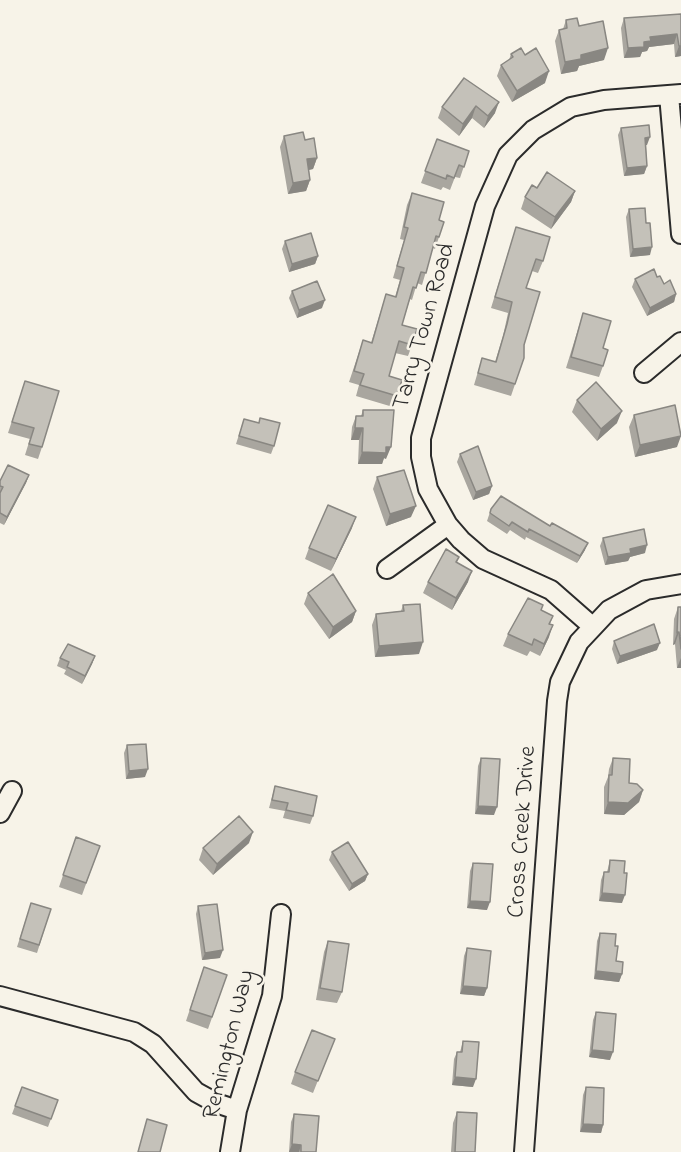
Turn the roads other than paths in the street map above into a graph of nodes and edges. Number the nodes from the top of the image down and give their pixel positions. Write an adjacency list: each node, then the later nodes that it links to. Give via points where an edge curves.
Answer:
1 (675, 94): 2 (street); 5 (street, Tarry Town Road, via 604,100 564,110 520,141 499,170 485,206 421,438 426,482)
2 (681, 234)
3 (681, 342): 4 (street)
4 (645, 373)
5 (448, 525): 6 (street); 8 (street, Tarry Town Road, via 483,559 551,590)
6 (387, 569)
7 (681, 584): 8 (street, Cross Creek Drive, via 633,596)
8 (592, 626): 15 (street, Cross Creek Drive, via 568,661 556,701)
9 (12, 791): 10 (street)
10 (0, 813)
11 (281, 914): 13 (street, Remington Way, via 270,1005)
12 (0, 996): 13 (street, via 134,1032 153,1044 196,1092)
13 (237, 1110): 14 (street, Remington Way)
14 (230, 1152)
15 (524, 1152)

